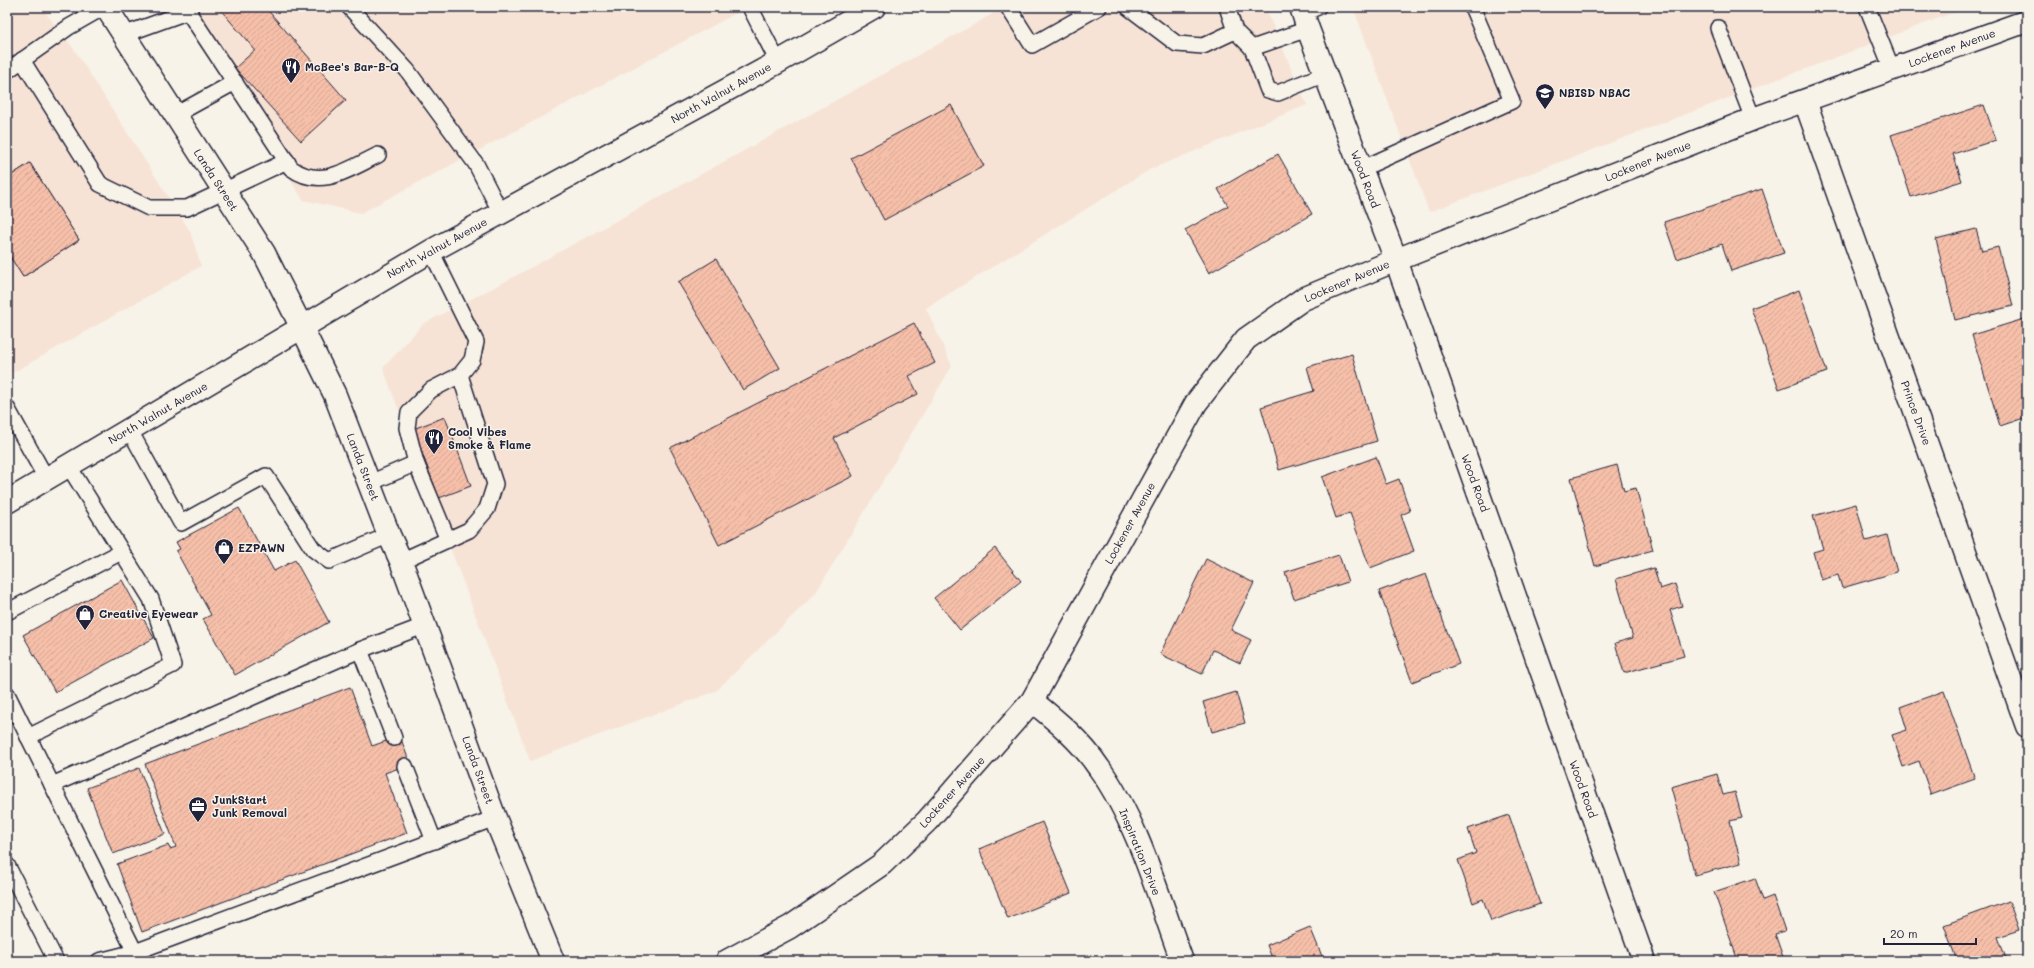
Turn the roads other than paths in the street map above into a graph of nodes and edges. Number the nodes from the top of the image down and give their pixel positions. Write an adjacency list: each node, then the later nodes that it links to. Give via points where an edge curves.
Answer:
1 (105, 7): 16 (street, Landa Street); 18 (lane, via 69,27)
2 (349, 7): 31 (lane, via 407,70 476,164)
3 (750, 7): 19 (lane)
4 (874, 7): 19 (street, North Walnut Avenue)
5 (1008, 7): 6 (lane, via 1032,45)
6 (1099, 7)
7 (1128, 7): 15 (lane, via 1177,44 1203,46)
8 (1227, 7): 15 (lane)
9 (1472, 7): 29 (lane, via 1512,101)
10 (1867, 7): 20 (lane)
11 (189, 8): 16 (lane, via 181,14); 23 (lane)
12 (1308, 14): 17 (lane); 22 (street, Wood Road)
13 (2027, 21): 20 (street, Lockener Avenue)
14 (1718, 28): 26 (lane)
15 (1235, 31): 17 (lane)
16 (123, 35): 25 (street, Landa Street)
17 (1252, 48): 22 (lane, via 1268,90 1278,93)
18 (22, 60): 21 (lane); 30 (lane, via 100,184 149,208 187,208)
19 (778, 62): 31 (street, North Walnut Avenue)
20 (1892, 69): 24 (street, Lockener Avenue)
21 (7, 70)
22 (1325, 74): 29 (street, Wood Road)
23 (235, 82): 25 (lane); 28 (lane)
24 (1805, 101): 26 (street, Lockener Avenue); 52 (street, Prince Drive)
25 (174, 115): 30 (street, Landa Street)
26 (1753, 119): 33 (street, Lockener Avenue)
27 (378, 155): 28 (lane, via 331,178 302,176 291,168)
28 (287, 161): 30 (lane)
29 (1361, 169): 33 (street, Wood Road)
30 (224, 191): 34 (street, Landa Street, via 264,253)
31 (501, 213): 32 (street, North Walnut Avenue)
32 (431, 251): 34 (street, North Walnut Avenue); 35 (lane, via 476,342 472,360)
33 (1396, 260): 51 (street, Lockener Avenue, via 1304,299 1246,339 1196,403); 66 (street, Wood Road)
34 (302, 328): 37 (street, North Walnut Avenue); 41 (street, Landa Street, via 334,395)
35 (460, 375): 38 (lane, via 431,390 409,412 407,428); 44 (lane, via 495,484 487,509 469,530)
36 (7, 408): 40 (lane)
37 (129, 429): 39 (street, North Walnut Avenue); 43 (lane, via 180,523 266,476 313,549 329,561)
38 (416, 463): 41 (lane); 44 (lane)
39 (68, 465): 40 (street, North Walnut Avenue); 45 (lane)
40 (46, 478): 42 (street, North Walnut Avenue)
41 (370, 483): 43 (street, Landa Street)
42 (7, 502)
43 (389, 535): 46 (street, Landa Street)
44 (448, 540): 46 (lane)
45 (121, 552): 47 (lane); 53 (lane, via 151,599 173,665)
46 (401, 561): 48 (street, Landa Street)
47 (7, 612)
48 (426, 625): 49 (lane); 57 (street, Landa Street)
49 (360, 650): 54 (lane); 56 (lane)
50 (7, 694): 53 (lane)
51 (1032, 701): 64 (street, Lockener Avenue, via 926,822 882,864 790,927); 65 (street, Inspiration Drive, via 1069,731 1099,768 1116,796 1134,832)
52 (2027, 726)
53 (28, 737): 56 (lane)
54 (394, 738)
55 (405, 766): 58 (lane)
56 (52, 785): 60 (lane)
57 (495, 818): 58 (lane); 63 (street, Landa Street)
58 (434, 842): 60 (lane)
59 (7, 865): 61 (lane)
60 (136, 952): 62 (lane)
61 (56, 961)
62 (99, 961)
63 (553, 961)
64 (727, 961)
65 (1182, 961)
66 (1644, 961)

